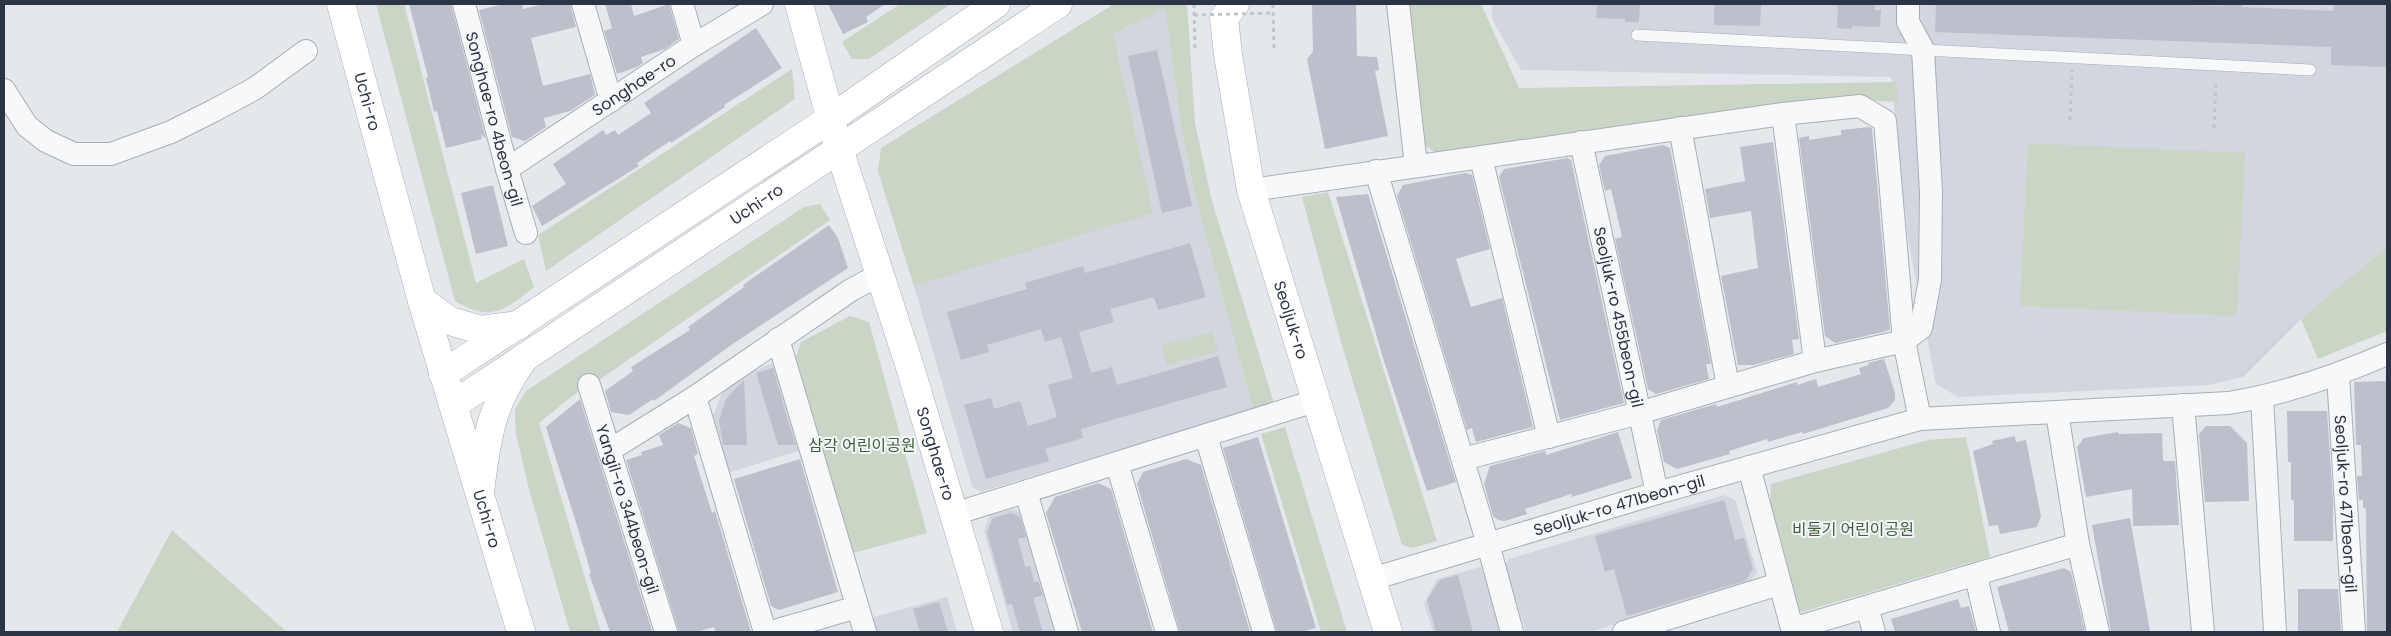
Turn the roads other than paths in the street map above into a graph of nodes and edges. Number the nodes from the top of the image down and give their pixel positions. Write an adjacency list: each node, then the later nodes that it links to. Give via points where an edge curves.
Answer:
1 (341, 4): 31 (street, Uchi-ro)
2 (464, 4): 26 (street, Songhae-ro 4beon-gil)
3 (583, 4): 18 (street)
4 (682, 4): 13 (street)
5 (762, 4): 13 (street, Songhae-ro)
6 (799, 4): 20 (street, Songhae-ro)
7 (996, 4): 20 (street, Uchi-ro)
8 (1058, 4): 23 (street, Uchi-ro)
9 (1235, 4): 28 (street, Seoljuk-ro, via 1224,18)
10 (1398, 4): 25 (street)
11 (1908, 4): 14 (street, via 1908,22)
12 (1637, 35): 14 (lane)
13 (694, 45): 18 (street, Songhae-ro)
14 (1923, 50): 16 (lane); 34 (street, via 1931,192 1930,280 1921,328)
15 (306, 51): 17 (street, via 254,89 213,111 171,132 111,154 74,154 46,141 27,126)
16 (2310, 70)
17 (4, 90)
18 (611, 101): 26 (street, Songhae-ro)
19 (1783, 114): 21 (street); 34 (street, via 1860,106 1885,121); 37 (street)
20 (830, 118): 23 (street, Songhae-ro); 32 (street, Uchi-ro)
21 (1680, 128): 22 (street); 41 (street)
22 (1581, 142): 24 (street); 47 (street, Seoljuk-ro 455beon-gil)
23 (839, 149): 30 (street, Songhae-ro); 36 (street, Uchi-ro)
24 (1481, 158): 25 (street); 51 (street)
25 (1416, 166): 27 (street)
26 (507, 169): 29 (street, Songhae-ro 4beon-gil)
27 (1376, 171): 28 (street); 53 (street)
28 (1251, 190): 44 (street, Seoljuk-ro)
29 (526, 233)
30 (881, 274): 33 (street); 59 (street, Songhae-ro)
31 (422, 301): 32 (street, via 450,321 481,330); 38 (street, Uchi-ro)
32 (519, 325): 38 (street, Uchi-ro)
33 (778, 339): 42 (street); 65 (street)
34 (1904, 341): 37 (street); 49 (street)
35 (2387, 354): 39 (street, Seoljuk-ro 471beon-gil)
36 (525, 357): 45 (street, Uchi-ro); 56 (street, via 510,377 488,434)
37 (1814, 361): 41 (street)
38 (443, 374): 45 (street, Uchi-ro)
39 (2338, 375): 43 (street, Seoljuk-ro 471beon-gil); 85 (street, Seoljuk-ro 471beon-gil)
40 (590, 385): 52 (street, Yangil-ro 344beon-gil)
41 (1728, 386): 47 (street)
42 (695, 397): 52 (street); 70 (street)
43 (2262, 398): 46 (street, Seoljuk-ro 471beon-gil); 84 (street)
44 (1318, 400): 50 (street); 63 (street, Seoljuk-ro)
45 (453, 405): 56 (street, Uchi-ro)
46 (2183, 405): 48 (street, Seoljuk-ro 471beon-gil); 83 (street)
47 (1639, 413): 51 (street); 58 (street, Seoljuk-ro 455beon-gil)
48 (2057, 413): 49 (street, Seoljuk-ro 471beon-gil); 61 (street)
49 (1920, 420): 55 (street, Seoljuk-ro 471beon-gil)
50 (1206, 436): 54 (street); 76 (street)
51 (1549, 437): 53 (street)
52 (610, 450): 69 (street, Yangil-ro 344beon-gil)
53 (1463, 459): 60 (street)
54 (1117, 464): 57 (street); 75 (street)
55 (1749, 467): 58 (street, Seoljuk-ro 471beon-gil); 64 (street)
56 (480, 492): 68 (street, Uchi-ro)
57 (1026, 492): 59 (street); 74 (street)
58 (1657, 492): 60 (street, Seoljuk-ro 471beon-gil)
59 (954, 514): 73 (street, Songhae-ro)
60 (1488, 544): 63 (street, Seoljuk-ro 471beon-gil); 78 (street)
61 (2078, 544): 62 (street); 82 (street)
62 (1976, 576): 66 (street); 81 (street)
63 (1372, 579): 77 (street, Seoljuk-ro)
64 (1780, 584): 67 (street); 79 (street)
65 (857, 607): 71 (street); 72 (street)
66 (1867, 608): 67 (street); 80 (street)
67 (1792, 631)
68 (521, 632)
69 (666, 632)
70 (765, 632)
71 (770, 632)
72 (865, 632)
73 (989, 632)
74 (1067, 632)
75 (1167, 632)
76 (1264, 632)
77 (1388, 632)
78 (1512, 632)
79 (1624, 632)
80 (1874, 632)
81 (1989, 632)
82 (2098, 632)
83 (2203, 632)
84 (2275, 632)
85 (2354, 632)

